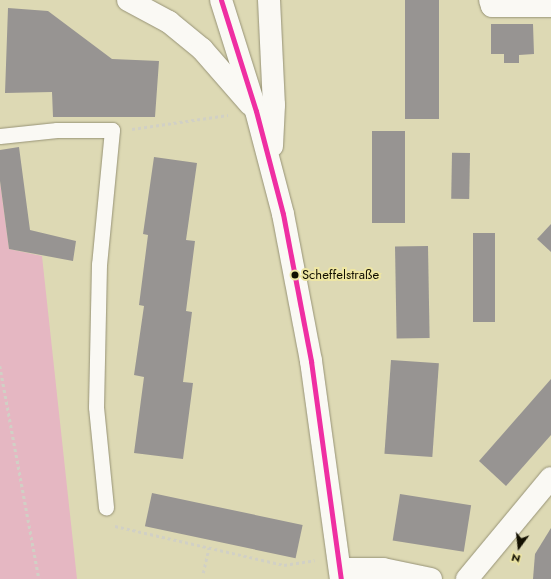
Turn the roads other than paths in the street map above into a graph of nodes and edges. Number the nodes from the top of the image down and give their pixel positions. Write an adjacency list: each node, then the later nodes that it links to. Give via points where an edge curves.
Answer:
1 (128, 0): 6 (main road, via 169,22 202,49)
2 (221, 0): 6 (main road)
3 (269, 0): 8 (main road, via 274,105)
4 (490, 0): 5 (main road, via 492,6)
5 (551, 6)
6 (256, 111): 8 (main road)
7 (0, 136): 10 (lane, via 57,130 112,130 99,264 96,407)
8 (271, 169): 11 (main road, via 283,214 311,361)
9 (551, 478): 13 (main road)
10 (106, 508)
11 (340, 568): 12 (main road, via 383,569)
12 (431, 579)
13 (467, 579)

